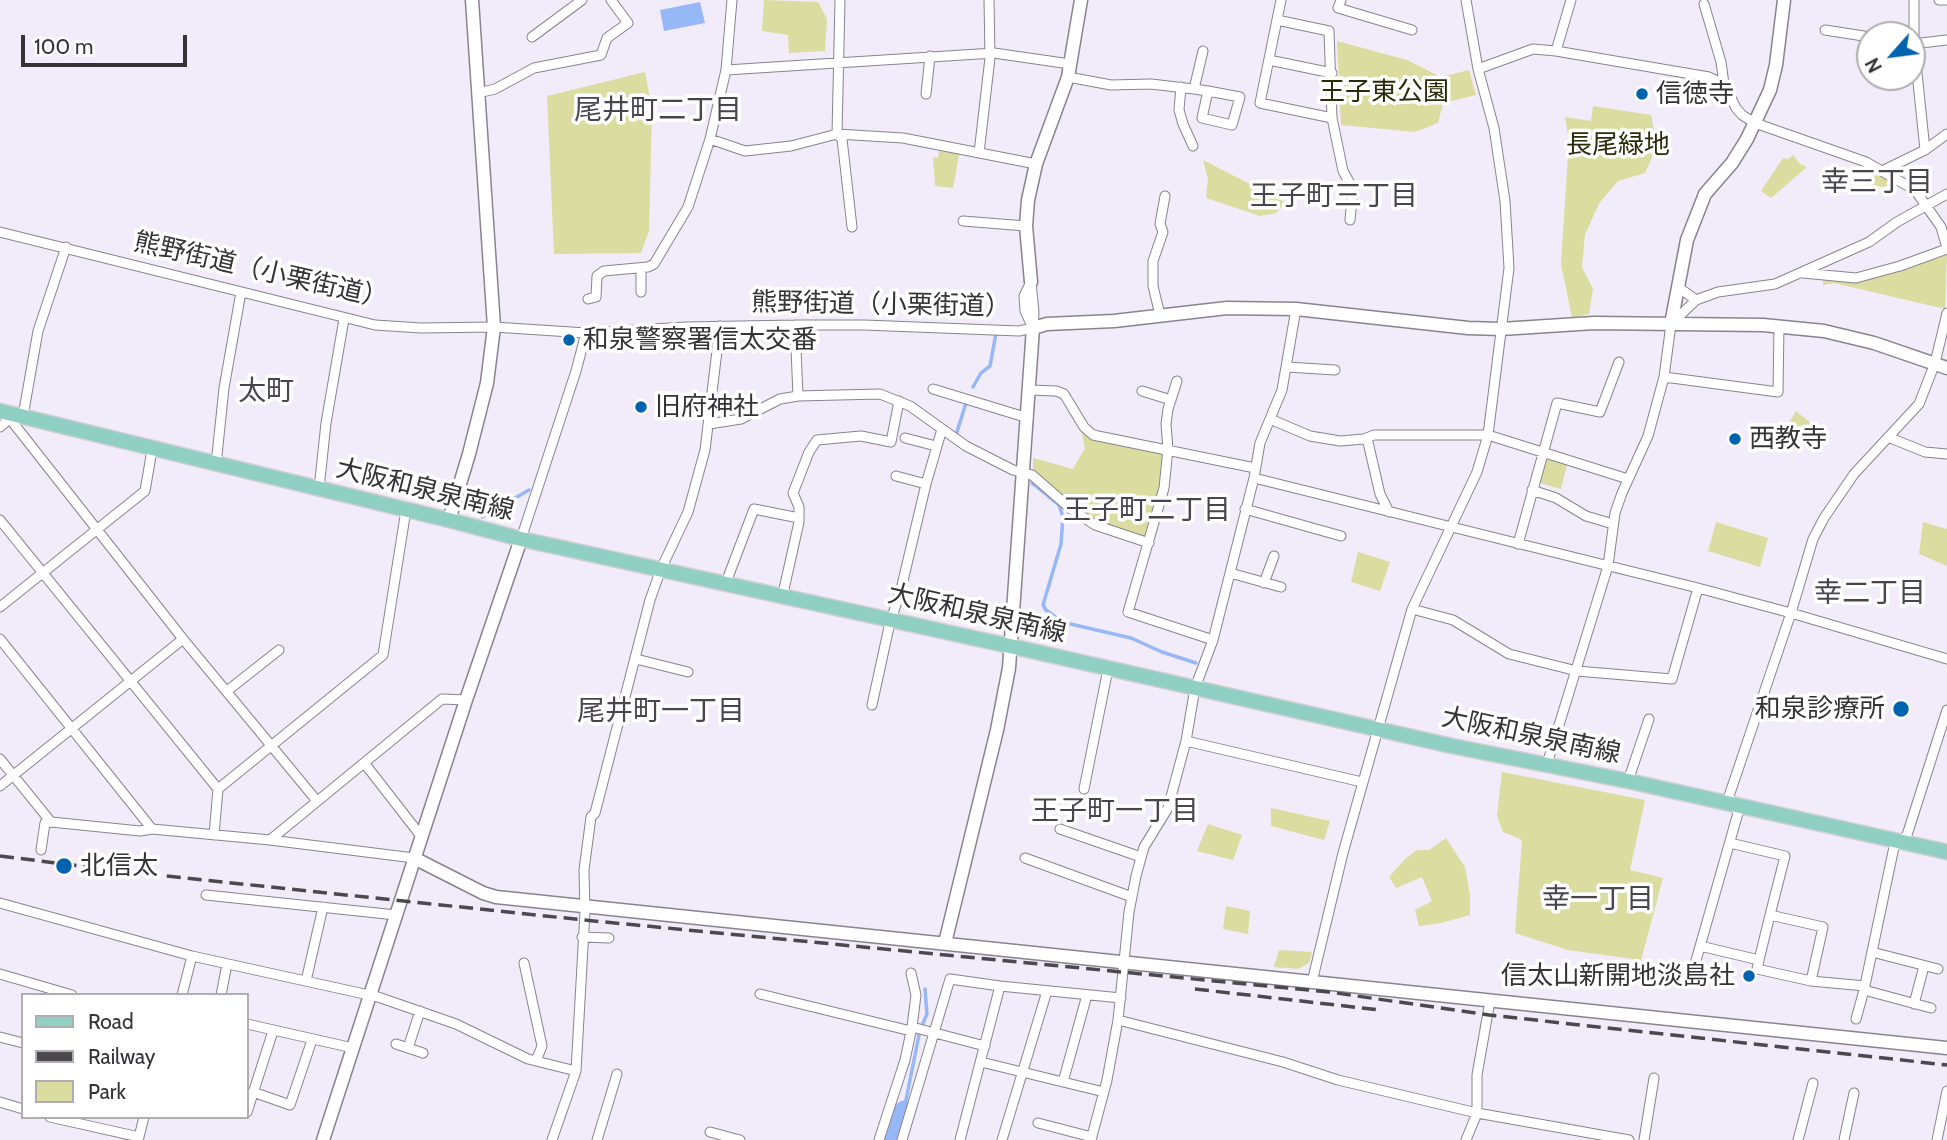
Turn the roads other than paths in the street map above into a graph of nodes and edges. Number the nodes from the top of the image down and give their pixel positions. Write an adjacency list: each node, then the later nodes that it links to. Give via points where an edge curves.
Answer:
1 (472, 0): 40 (street)
2 (582, 0): 22 (street)
3 (611, 0): 40 (street, via 628,23 607,38 601,55 534,68)
4 (732, 0): 32 (street)
5 (840, 0): 30 (street)
6 (989, 0): 27 (street)
7 (1081, 0): 33 (street)
8 (1281, 0): 17 (street)
9 (1340, 0): 19 (street, via 1338,8)
10 (1466, 0): 31 (street)
11 (1571, 0): 26 (street)
12 (1784, 0): 43 (street, via 1776,65)
13 (1914, 0): 18 (street)
14 (1939, 0): 15 (street)
15 (1947, 0)
16 (1704, 4): 35 (street)
17 (1277, 20): 29 (street); 34 (street, via 1329,31)
18 (1914, 21)
19 (1412, 30)
20 (1825, 30): 21 (street)
21 (1856, 35)
22 (532, 37)
23 (1947, 40): 24 (street)
24 (1926, 42)
25 (1203, 51): 37 (street)
26 (1556, 51): 31 (street, via 1533,49); 35 (street, via 1709,77)
27 (990, 53): 28 (street); 33 (street); 49 (street)
28 (930, 57): 30 (street); 41 (street)
29 (1269, 60): 34 (street); 42 (street, via 1260,103)
30 (838, 62): 32 (street); 44 (street)
31 (1478, 69): 80 (street, via 1494,128 1505,201 1508,268)
32 (726, 70): 46 (street)
33 (1069, 71): 36 (street, via 1111,85); 50 (street)
34 (1332, 72): 42 (street)
35 (1724, 84): 43 (street, via 1736,108)
36 (1181, 87): 37 (street); 47 (street, via 1179,110)
37 (1194, 89): 38 (street)
38 (1208, 91): 38 (street, via 1202,118 1232,125 1240,97)
39 (1918, 91): 48 (street)
40 (478, 93): 77 (street)
41 (926, 94)
42 (1332, 118): 55 (street, via 1343,171 1353,189)
43 (1755, 123): 51 (street); 65 (street, via 1732,163 1704,194 1687,240)
44 (837, 134): 46 (street, via 745,151); 49 (street, via 903,138); 58 (street, via 842,139)
45 (1947, 134): 48 (street)
46 (710, 139): 62 (street, via 688,206 659,258)
47 (1193, 146)
48 (1925, 150): 51 (street)
49 (979, 153): 50 (street)
50 (1036, 164): 57 (street)
51 (1884, 170): 54 (street, via 1915,190)
52 (1947, 194): 54 (street)
53 (1165, 196): 72 (street, via 1163,232 1153,261)
54 (1927, 204): 61 (street); 63 (street, via 1869,242)
55 (1350, 220)
56 (963, 221): 57 (street)
57 (1026, 226): 64 (street)
58 (852, 227)
59 (0, 232): 60 (street, 熊野街道（小栗街道）)
60 (66, 247): 66 (street, 熊野街道（小栗街道）); 94 (street)
61 (1947, 249): 63 (street, via 1856,278)
62 (641, 268): 67 (street); 68 (street, via 604,271 597,276 596,297)
63 (1800, 273): 69 (street, via 1775,284)
64 (1031, 282): 79 (street)
65 (1678, 287): 69 (street); 74 (street)
66 (241, 292): 73 (street, 熊野街道（小栗街道）); 109 (street)
67 (641, 292)
68 (588, 299)
69 (1696, 300): 74 (street)
70 (1296, 309): 72 (street, 熊野街道（小栗街道）, via 1227,308); 80 (street, 熊野街道（小栗街道）); 84 (street)
71 (1947, 313): 83 (street)
72 (1160, 315): 79 (street, 熊野街道（小栗街道）)
73 (344, 319): 77 (street, 熊野街道（小栗街道）, via 421,328); 115 (street)
74 (1671, 324): 76 (street, 熊野街道（小栗街道）); 80 (street, 熊野街道（小栗街道）); 86 (street)
75 (795, 325): 78 (street, 熊野街道（小栗街道）); 79 (street, 熊野街道（小栗街道）); 91 (street)
76 (1779, 326): 83 (street, 熊野街道（小栗街道）, via 1874,342); 86 (street, via 1778,391)
77 (494, 327): 81 (street, 熊野街道（小栗街道）); 122 (street, via 487,383)
78 (720, 327): 81 (street, 熊野街道（小栗街道）); 97 (street)
79 (1033, 328): 89 (street)
80 (1501, 329): 100 (street)
81 (586, 333): 127 (street)
82 (1619, 362): 107 (street, via 1600,412 1558,403)
83 (1941, 366): 101 (street, via 1919,404)
84 (1287, 367): 85 (street); 96 (street)
85 (1335, 370)
86 (1664, 377): 113 (street, via 1648,436)
87 (1177, 381): 92 (street)
88 (933, 389): 95 (street)
89 (1030, 390): 95 (street); 105 (street, via 1064,394 1093,435)
90 (1142, 391): 92 (street)
91 (798, 396): 93 (street, via 880,394); 97 (street, via 741,419)
92 (1171, 400): 105 (street, via 1166,424)
93 (899, 401): 99 (street); 120 (street, via 891,442 861,436 817,440 793,493)
94 (12, 414): 98 (street); 106 (main road, 大阪和泉泉南線); 124 (street, via 14,424)
95 (1028, 418): 110 (street)
96 (1270, 419): 103 (street, via 1310,436 1340,441); 111 (street, via 1259,443)
97 (709, 424): 132 (street, via 688,512)
98 (0, 427)
99 (942, 429): 104 (street); 110 (street, via 966,446)
100 (1488, 435): 103 (street); 107 (street); 125 (street)
101 (1888, 437): 108 (street, via 1925,452); 142 (street, via 1854,474 1812,539)
102 (905, 438): 104 (street)
103 (1367, 438): 119 (street)
104 (936, 446): 114 (street)
105 (1168, 449): 111 (street); 128 (street, via 1164,488)
106 (152, 450): 109 (main road, 大阪和泉泉南線); 124 (street, via 145,491)
107 (1543, 453): 113 (street); 116 (street)
108 (1947, 454)
109 (216, 465): 115 (main road, 大阪和泉泉南線)
110 (1023, 472): 128 (street, via 1094,525); 147 (street)
111 (1255, 473): 118 (street); 119 (street)
112 (896, 477): 114 (street)
113 (1628, 479): 123 (street)
114 (926, 484): 143 (street)
115 (319, 489): 117 (main road, 大阪和泉泉南線)
116 (1532, 490): 123 (street); 129 (street)
117 (406, 509): 122 (main road, 大阪和泉泉南線); 166 (street, via 383,655)
118 (1245, 509): 126 (street); 133 (street)
119 (1389, 512): 125 (street)
120 (799, 518): 136 (street, via 754,509); 139 (street)
121 (0, 520): 134 (street)
122 (449, 520): 127 (main road, 大阪和泉泉南線)
123 (1614, 524): 131 (street)
124 (97, 529): 134 (street); 145 (street)
125 (1452, 529): 129 (street); 141 (street)
126 (1341, 536)
127 (521, 539): 132 (main road, 大阪和泉泉南線); 159 (street)
128 (1149, 543): 146 (street, via 1128,612)
129 (1518, 544): 131 (street)
130 (1274, 556): 135 (street)
131 (1608, 566): 138 (street); 152 (street)
132 (661, 569): 136 (main road, 大阪和泉泉南線); 149 (street)
133 (1230, 573): 135 (street); 146 (street)
134 (43, 574): 140 (street); 155 (street)
135 (1264, 583): 137 (street)
136 (725, 585): 139 (main road, 大阪和泉泉南線)
137 (1281, 587)
138 (1698, 588): 142 (street); 152 (street, via 1672,679)
139 (782, 598): 143 (main road, 大阪和泉泉南線)
140 (0, 607)
141 (1412, 609): 152 (street, via 1453,620 1509,654); 164 (street)
142 (1791, 613): 150 (street); 177 (street, via 1729,796)
143 (891, 620): 147 (main road, 大阪和泉泉南線); 156 (street)
144 (0, 639): 163 (street)
145 (183, 639): 155 (street); 158 (street)
146 (1213, 640): 157 (street)
147 (1010, 646): 151 (main road, 大阪和泉泉南線); 200 (street, via 997,730)
148 (279, 650): 158 (street)
149 (636, 659): 153 (street); 194 (street, via 591,817)
150 (1947, 659)
151 (1108, 669): 157 (main road, 大阪和泉泉南線); 175 (street)
152 (1577, 671): 169 (street)
153 (688, 672)
154 (865, 679): 156 (street)
155 (130, 681): 163 (street); 174 (street)
156 (877, 682): 160 (street)
157 (1195, 688): 164 (main road, 大阪和泉泉南線); 165 (street)
158 (227, 691): 166 (street)
159 (466, 701): 168 (street, via 442,699); 182 (street)
160 (872, 705)
161 (1947, 710): 184 (street, via 1908,835)
162 (1649, 719): 171 (street)
163 (72, 728): 170 (street); 179 (street)
164 (1378, 728): 169 (main road, 大阪和泉泉南線); 172 (street)
165 (1186, 741): 172 (street); 188 (street, via 1168,808)
166 (272, 747): 174 (street); 176 (street)
167 (0, 759): 170 (street)
168 (365, 764): 176 (street); 182 (street)
169 (1547, 764): 171 (main road, 大阪和泉泉南線)
170 (13, 775): 173 (street); 178 (street)
171 (1628, 781): 177 (main road, 大阪和泉泉南線)
172 (1362, 782): 215 (street)
173 (0, 786)
174 (218, 789): 181 (street)
175 (1084, 789)
176 (317, 801): 183 (street)
177 (1733, 804): 184 (main road, 大阪和泉泉南線); 185 (street, via 1738,813)
178 (51, 822): 179 (street); 186 (street, via 45,823)
179 (152, 829): 181 (street)
180 (1060, 829): 188 (street)
181 (214, 835): 183 (street)
182 (421, 836): 189 (street)
183 (270, 840): 189 (street)
184 (1900, 842): 187 (main road, 大阪和泉泉南線); 202 (street, via 1894,847)
185 (1730, 843): 197 (street, via 1785,856); 201 (street)
186 (41, 850)
187 (1947, 852)
188 (1141, 857): 192 (street)
189 (414, 858): 194 (street, via 496,897); 196 (street)
190 (1025, 858): 192 (street)
191 (206, 895): 195 (street)
192 (1132, 897): 207 (street)
193 (0, 902): 203 (street)
194 (583, 906): 198 (street); 200 (street)
195 (323, 907): 196 (street); 213 (street)
196 (396, 915): 223 (street)
197 (1770, 915): 204 (street); 214 (street, via 1823,927)
198 (582, 937): 199 (street); 247 (street)
199 (609, 938)
200 (945, 943): 207 (street)
201 (1700, 946): 204 (street); 210 (street)
202 (1872, 952): 208 (street); 217 (street)
203 (192, 956): 206 (street); 220 (street)
204 (1759, 960): 214 (street, via 1757,969)
205 (524, 963): 245 (street, via 541,1046)
206 (227, 964): 213 (street); 221 (street)
207 (1124, 964): 215 (street); 225 (street)
208 (1924, 965): 209 (street); 227 (street)
209 (1938, 969)
210 (1693, 971)
211 (911, 973): 233 (street, via 916,995)
212 (0, 974): 219 (street)
213 (306, 981): 223 (street)
214 (1811, 981): 217 (street)
215 (1312, 982): 226 (street)
216 (1000, 986): 218 (street); 235 (street, via 950,979); 240 (street)
217 (1865, 988): 227 (street); 230 (street)
218 (1047, 991): 224 (street); 248 (street)
219 (65, 993)
220 (183, 993)
221 (220, 993)
222 (760, 994): 233 (street)
223 (371, 995): 229 (street); 241 (street)
224 (1087, 995): 225 (street); 251 (street)
225 (1121, 998): 231 (street)
226 (1490, 1001): 243 (street); 260 (street, via 1477,1075)
227 (1914, 1004): 228 (street)
228 (1931, 1008)
229 (420, 1011): 242 (street); 245 (street)
230 (1856, 1018)
231 (1118, 1020): 254 (street); 260 (street)
232 (248, 1024): 234 (street)
233 (912, 1028): 235 (street); 271 (street)
234 (273, 1031): 237 (street); 255 (street)
235 (931, 1032): 240 (street); 272 (street)
236 (0, 1037): 238 (street)
237 (312, 1040): 241 (street); 255 (street, via 290,1105)
238 (21, 1042)
239 (396, 1044): 242 (street)
240 (985, 1046): 246 (street)
241 (353, 1048): 267 (street)
242 (408, 1048): 244 (street)
243 (1947, 1048)
244 (424, 1053)
245 (536, 1061): 247 (street)
246 (981, 1062): 248 (street); 273 (street)
247 (576, 1071): 268 (street)
248 (1023, 1072): 251 (street); 274 (street)
249 (617, 1074): 269 (street)
250 (1654, 1078): 277 (street)
251 (1063, 1082): 254 (street)
252 (1813, 1083): 278 (street)
253 (1947, 1091): 280 (street)
254 (1104, 1092): 266 (street)
255 (253, 1093): 259 (street)
256 (1854, 1093): 279 (street)
257 (0, 1102): 258 (street)
258 (21, 1108)
259 (248, 1109)
260 (1477, 1113): 275 (street); 276 (street)
261 (58, 1119): 265 (street)
262 (143, 1119): 265 (street)
263 (1038, 1123): 266 (street)
264 (710, 1132): 270 (street)
265 (138, 1138)
266 (1091, 1139)
267 (323, 1140)
268 (552, 1140)
269 (597, 1140)
270 (740, 1140)
271 (879, 1140)
272 (902, 1140)
273 (960, 1140)
274 (1002, 1140)
275 (1466, 1140)
276 (1629, 1140)
277 (1644, 1140)
278 (1798, 1140)
279 (1844, 1140)
280 (1937, 1140)

